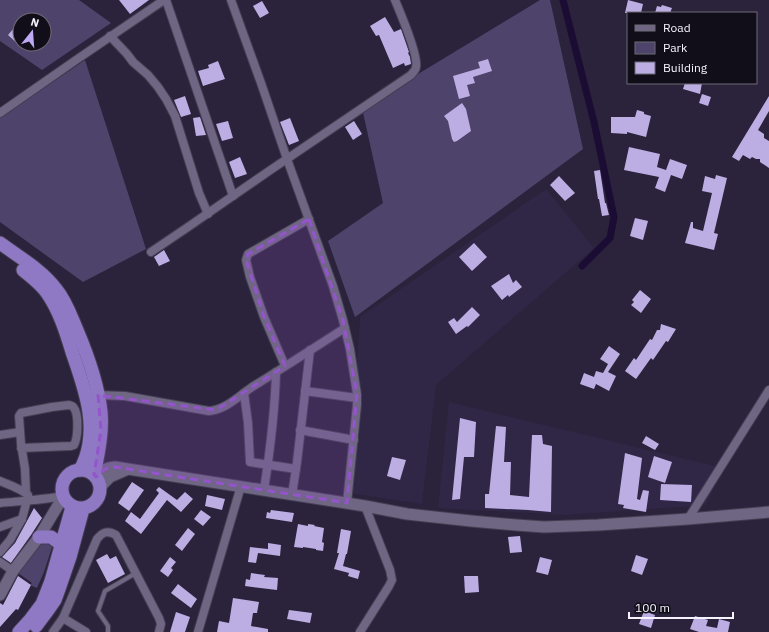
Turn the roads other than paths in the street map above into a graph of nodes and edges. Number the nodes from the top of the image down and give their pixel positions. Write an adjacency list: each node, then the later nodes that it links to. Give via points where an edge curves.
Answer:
1 (165, 0): 4 (street); 7 (street)
2 (231, 0): 6 (street)
3 (395, 0): 6 (street, via 410,38 417,65 415,70)
4 (110, 36): 5 (street); 8 (street, via 158,86 166,99 175,116)
5 (0, 113)
6 (287, 159): 7 (street); 9 (street)
7 (234, 196): 8 (street)
8 (208, 214): 11 (street)
9 (309, 219): 13 (street); 15 (street, via 248,254 246,260 264,317)
10 (0, 243): 20 (highway, via 44,276 65,302 83,344)
11 (151, 252)
12 (0, 254): 29 (highway, via 47,291 68,337 84,386 89,413 88,450)
13 (345, 328): 14 (street); 21 (street)
14 (310, 350): 15 (street); 18 (street)
15 (285, 366): 16 (street)
16 (276, 372): 19 (street); 27 (street)
17 (769, 390): 42 (street)
18 (305, 391): 21 (street); 22 (street)
19 (244, 393): 20 (street, via 222,408 209,411 125,396); 27 (street, via 250,462)
20 (98, 395): 30 (highway, via 101,430)
21 (357, 398): 25 (street)
22 (300, 430): 25 (street); 28 (street)
23 (20, 432): 24 (street); 26 (street); 26 (street, via 18,419 21,414 69,405 76,412 77,432 74,445)
24 (0, 435)
25 (354, 440): 38 (street)
26 (21, 448): 35 (street)
27 (268, 464): 28 (street); 33 (street)
28 (296, 469): 34 (street)
29 (80, 470): 30 (highway, via 85,470); 36 (highway, via 69,474 62,484 62,490)
30 (97, 480): 32 (main road, via 128,469); 36 (highway, via 100,494 90,506)
31 (0, 482): 35 (street, via 12,486)
32 (241, 486): 33 (main road); 58 (street)
33 (264, 490): 34 (main road)
34 (292, 494): 38 (main road)
35 (29, 498): 36 (street); 37 (street); 41 (street)
36 (70, 502): 44 (main road, via 53,515); 45 (highway); 53 (highway, via 70,557 55,600)
37 (0, 503)
38 (347, 503): 39 (main road)
39 (365, 506): 42 (main road, via 432,517 544,527); 59 (street, via 392,580)
40 (769, 512): 42 (main road)
41 (22, 519): 43 (street); 46 (street)
42 (688, 519)
43 (0, 527)
44 (39, 537): 45 (highway, via 51,537); 48 (main road)
45 (62, 545): 52 (highway, via 42,604)
46 (0, 552)
47 (0, 562): 48 (street)
48 (13, 571): 50 (main road)
49 (136, 573): 51 (street, via 116,535 111,532 101,534); 56 (lane, via 105,590 98,611 108,626); 57 (street, via 159,618)
50 (0, 595)
51 (63, 618): 54 (street); 55 (street)
52 (18, 632)
53 (31, 632)
54 (53, 632)
55 (86, 632)
56 (108, 632)
57 (159, 632)
58 (198, 632)
59 (360, 632)

